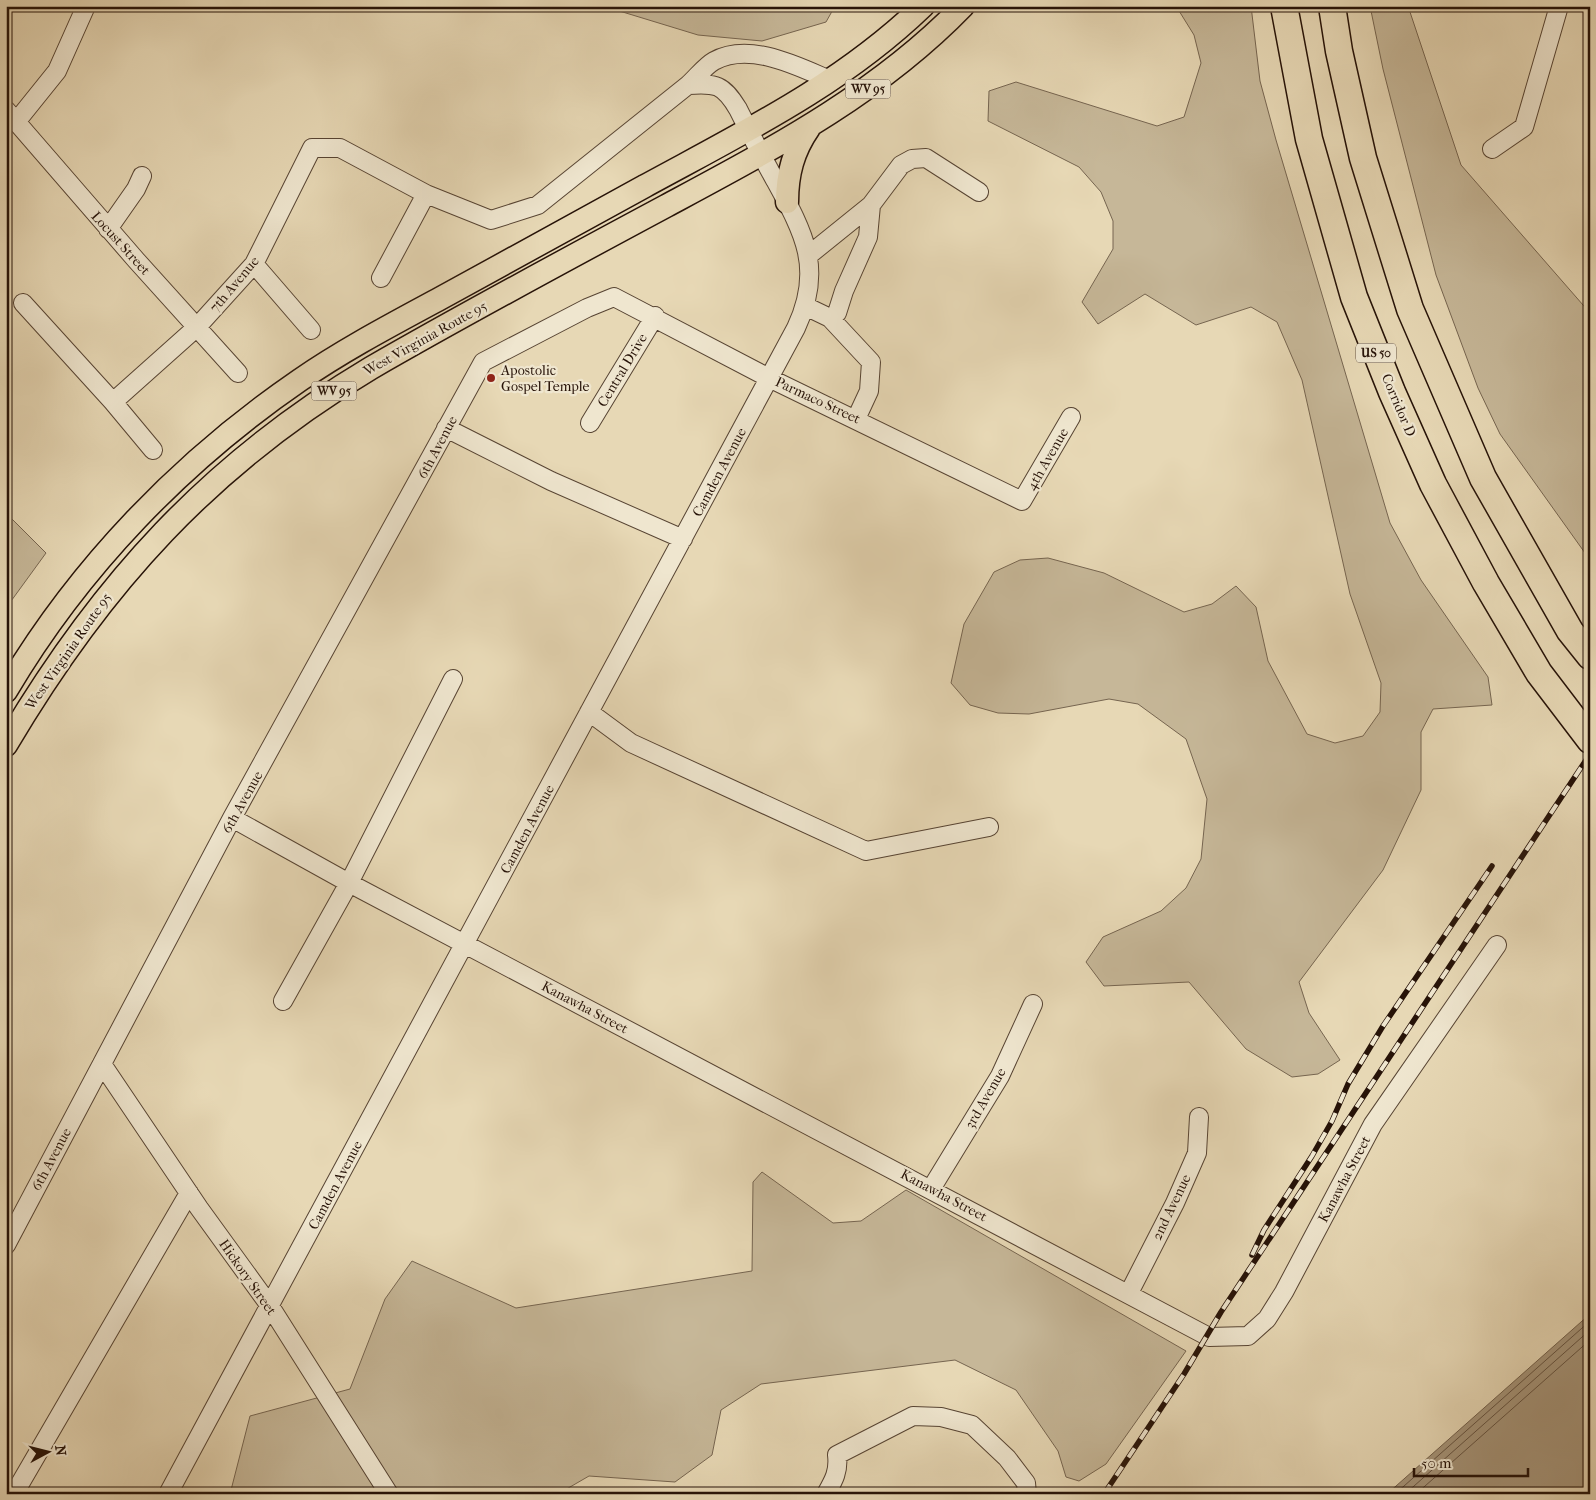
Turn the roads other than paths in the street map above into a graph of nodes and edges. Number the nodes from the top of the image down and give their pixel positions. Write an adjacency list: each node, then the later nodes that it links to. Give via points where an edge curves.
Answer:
1 (86, 6): 9 (street, via 57,71)
2 (923, 6): 7 (main road, WV 95, via 878,48)
3 (963, 6): 10 (main road, WV 95, via 880,80)
4 (1284, 6): 44 (highway, Corridor D / US 50, via 1309,139 1354,297 1433,484 1539,673)
5 (1332, 6): 40 (highway, via 1363,158 1410,309 1483,478 1570,631)
6 (1559, 6): 12 (street, via 1524,127)
7 (832, 81): 8 (street, via 783,60 754,54 714,61); 11 (main road, WV 95)
8 (688, 85): 11 (street, Camden Avenue, via 719,86 728,93); 16 (street, via 538,205 491,220)
9 (11, 116): 19 (street, Locust Street)
10 (811, 126): 13 (main road, WV 95); 17 (main road, via 795,152 789,170)
11 (748, 130): 13 (street, Camden Avenue); 42 (main road, West Virginia Route 95 / WV 95, via 373,335 302,378 259,409 180,476 106,552 52,621)
12 (1492, 149)
13 (761, 155): 17 (street, Camden Avenue); 45 (main road, West Virginia Route 95 / WV 95, via 380,363 320,400 256,446 177,518 109,592 56,663)
14 (142, 176): 19 (street)
15 (979, 192): 18 (street, via 926,158 912,159 901,165)
16 (426, 194): 21 (street, 7th Avenue, via 340,148 312,148); 22 (street)
17 (787, 202): 20 (street, Camden Avenue)
18 (871, 205): 20 (street); 26 (street, via 868,238 837,313)
19 (108, 229): 27 (street, Locust Street)
20 (809, 255): 24 (street, Camden Avenue, via 809,290)
21 (254, 264): 27 (street, 7th Avenue); 28 (street)
22 (381, 278)
23 (23, 303): 32 (street)
24 (805, 306): 26 (street); 31 (street, Camden Avenue)
25 (655, 316): 29 (street, Parmaco Street, via 614,297); 31 (street, Parmaco Street); 35 (street, Central Drive)
26 (830, 318): 34 (street, via 871,362 869,391)
27 (197, 327): 30 (street, Locust Street); 32 (street, 7th Avenue)
28 (311, 330)
29 (483, 362): 36 (street, 6th Avenue)
30 (238, 373)
31 (770, 378): 34 (street, Parmaco Street); 39 (street, Camden Avenue)
32 (113, 402): 37 (street)
33 (1071, 417): 38 (street, 4th Avenue)
34 (856, 419): 38 (street, Parmaco Street)
35 (590, 423)
36 (446, 428): 39 (street, via 550,481); 46 (street, 6th Avenue)
37 (153, 450)
38 (1022, 501)
39 (683, 539): 43 (street, Camden Avenue)
40 (1590, 656)
41 (453, 679): 48 (street)
42 (6, 691)
43 (589, 712): 47 (street, via 632,743 866,851); 49 (street, Camden Avenue)
44 (1590, 740)
45 (6, 745)
46 (232, 818): 48 (street, Kanawha Street); 53 (street, 6th Avenue)
47 (989, 828)
48 (349, 883): 49 (street, Kanawha Street); 51 (street)
49 (464, 944): 55 (street, Kanawha Street); 59 (street, Camden Avenue)
50 (1497, 945): 58 (street, Kanawha Street, via 1373,1124 1267,1319 1248,1336 1209,1337)
51 (283, 1001)
52 (1033, 1004): 55 (street, 3rd Avenue, via 1000,1076)
53 (102, 1064): 56 (street, Hickory Street); 57 (street, 6th Avenue)
54 (1199, 1117): 58 (street, 2nd Avenue, via 1197,1153)
55 (931, 1189): 58 (street, Kanawha Street)
56 (189, 1193): 59 (street, Hickory Street); 60 (street)
57 (6, 1245)
58 (1129, 1293)
59 (270, 1306): 61 (street, Camden Avenue); 62 (street, Hickory Street)
60 (13, 1490)
61 (168, 1494)
62 (389, 1494)
63 (826, 1494): 64 (street, via 839,1466 837,1455 913,1416 941,1417 972,1425 1007,1458 1026,1483)
64 (1028, 1494)

